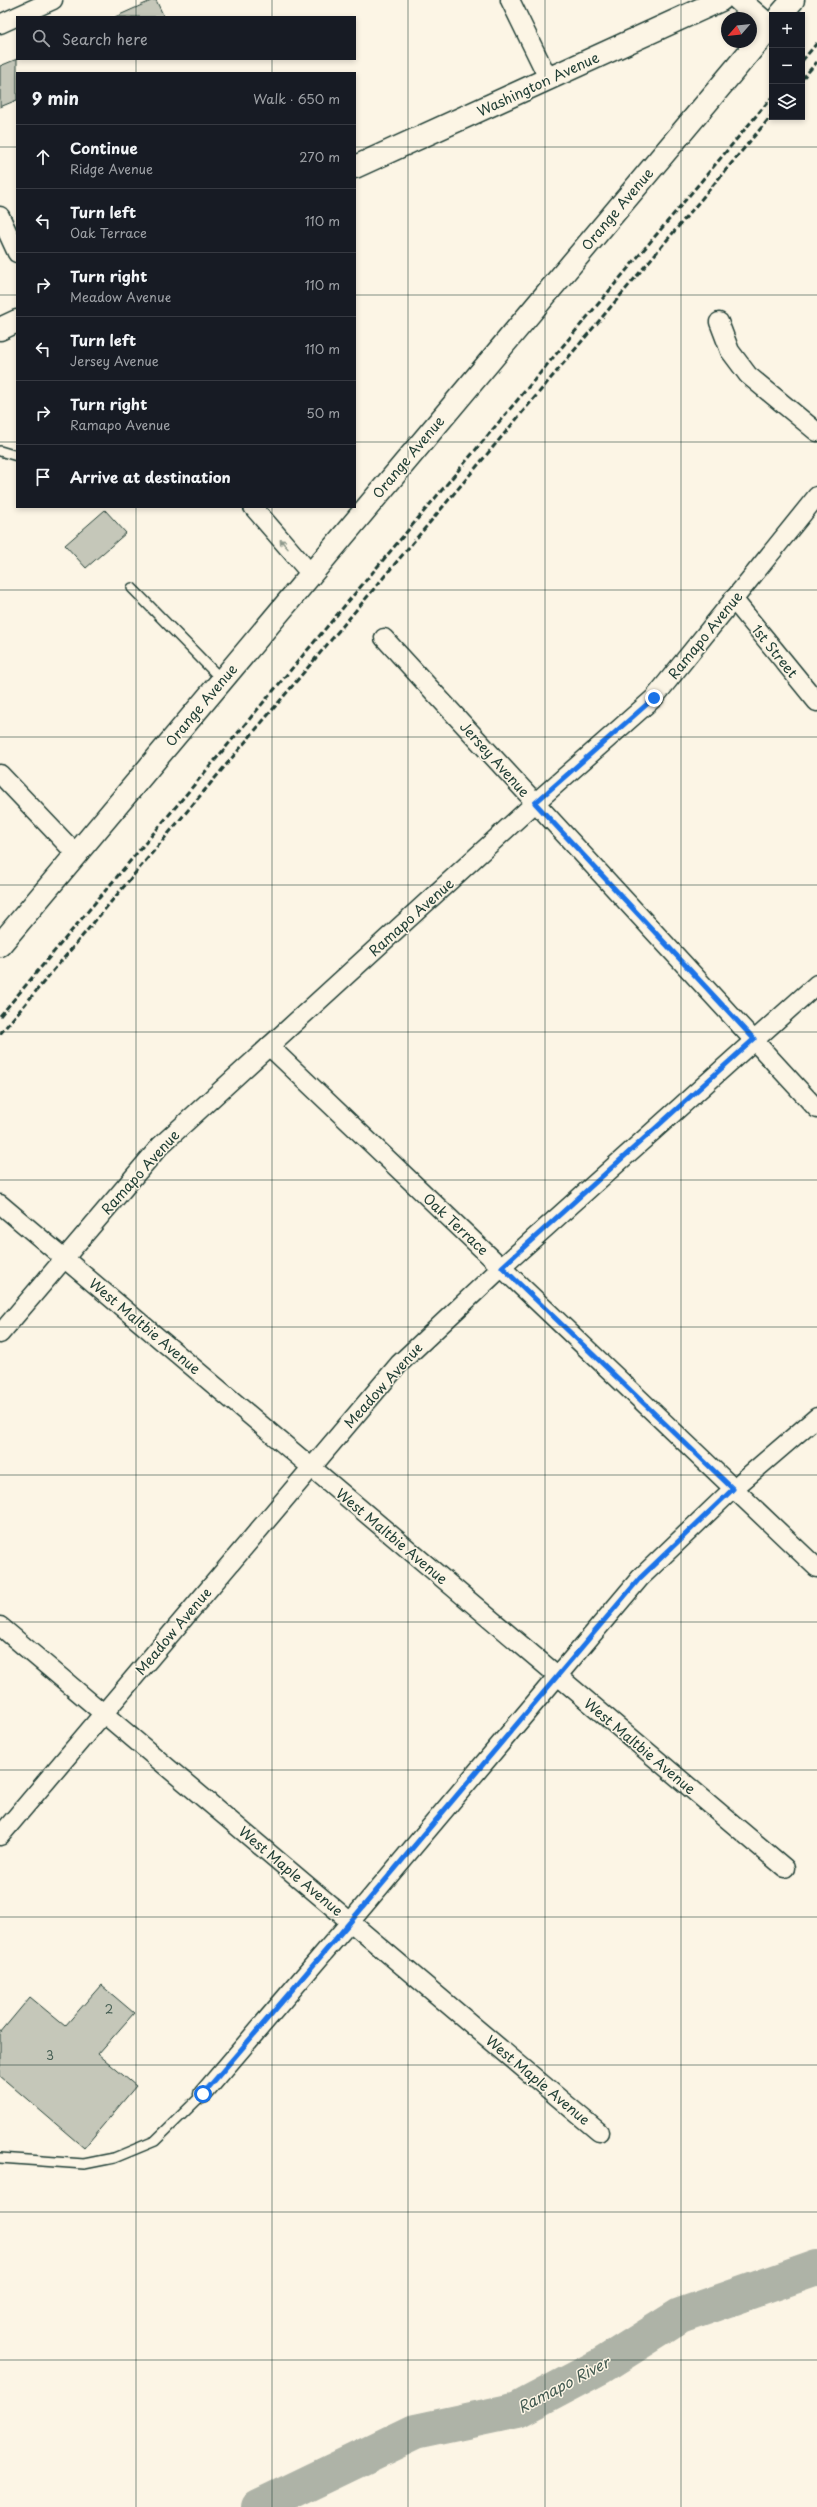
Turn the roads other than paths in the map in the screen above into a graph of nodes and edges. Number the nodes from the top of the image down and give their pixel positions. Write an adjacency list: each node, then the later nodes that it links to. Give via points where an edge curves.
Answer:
1 (53, 0): 7 (street)
2 (510, 0): 12 (street)
3 (721, 0): 12 (main road, Washington Avenue)
4 (739, 0): 9 (main road)
5 (793, 0): 6 (main road, Orange Avenue)
6 (783, 12)
7 (18, 16)
8 (16, 17): 10 (street)
9 (769, 19)
10 (0, 24)
11 (769, 28): 24 (main road, Orange Avenue)
12 (549, 80): 13 (main road, Washington Avenue)
13 (356, 168)
14 (0, 216): 15 (street)
15 (16, 251)
16 (16, 321): 18 (main road)
17 (719, 322): 19 (street, via 730,351 748,375)
18 (0, 328)
19 (817, 432)
20 (0, 451): 21 (lane)
21 (16, 456)
22 (817, 496): 26 (street, Ramapo Avenue)
23 (254, 508): 24 (street, one-way to 23)
24 (310, 573): 28 (main road, Orange Avenue)
25 (132, 588): 28 (lane)
26 (734, 599): 29 (street, 1st Street); 31 (street, Ramapo Avenue, via 654,698)
27 (384, 638): 31 (street, Jersey Avenue)
28 (222, 680): 32 (main road, Orange Avenue)
29 (817, 702)
30 (0, 774): 32 (street)
31 (535, 803): 35 (street, Jersey Avenue); 36 (street, Ramapo Avenue)
32 (77, 855): 33 (main road, Orange Avenue)
33 (0, 945)
34 (817, 984): 35 (street, Meadow Avenue)
35 (754, 1039): 37 (street, Jersey Avenue); 40 (street, Meadow Avenue)
36 (269, 1046): 39 (street, Ramapo Avenue, via 160,1146); 40 (street, Oak Terrace)
37 (817, 1108)
38 (0, 1204): 39 (street, West Maltbie Avenue)
39 (65, 1258): 41 (street, Ramapo Avenue); 43 (street, West Maltbie Avenue)
40 (502, 1267): 43 (street, Meadow Avenue, via 399,1364); 44 (street, Oak Terrace)
41 (0, 1334)
42 (817, 1417): 44 (street)
43 (311, 1467): 47 (street, West Maltbie Avenue); 48 (street, Meadow Avenue)
44 (733, 1489): 45 (street, Oak Terrace); 47 (street, via 640,1578)
45 (817, 1568)
46 (0, 1626): 48 (street, West Maple Avenue)
47 (558, 1676): 50 (street, West Maltbie Avenue); 51 (street)
48 (103, 1713): 49 (street, Meadow Avenue); 51 (street, West Maple Avenue)
49 (0, 1836)
50 (785, 1868)
51 (351, 1921): 52 (street); 53 (street, West Maple Avenue)
52 (203, 2094): 54 (lane, via 155,2142 114,2158 84,2164)
53 (599, 2132)
54 (0, 2158)

